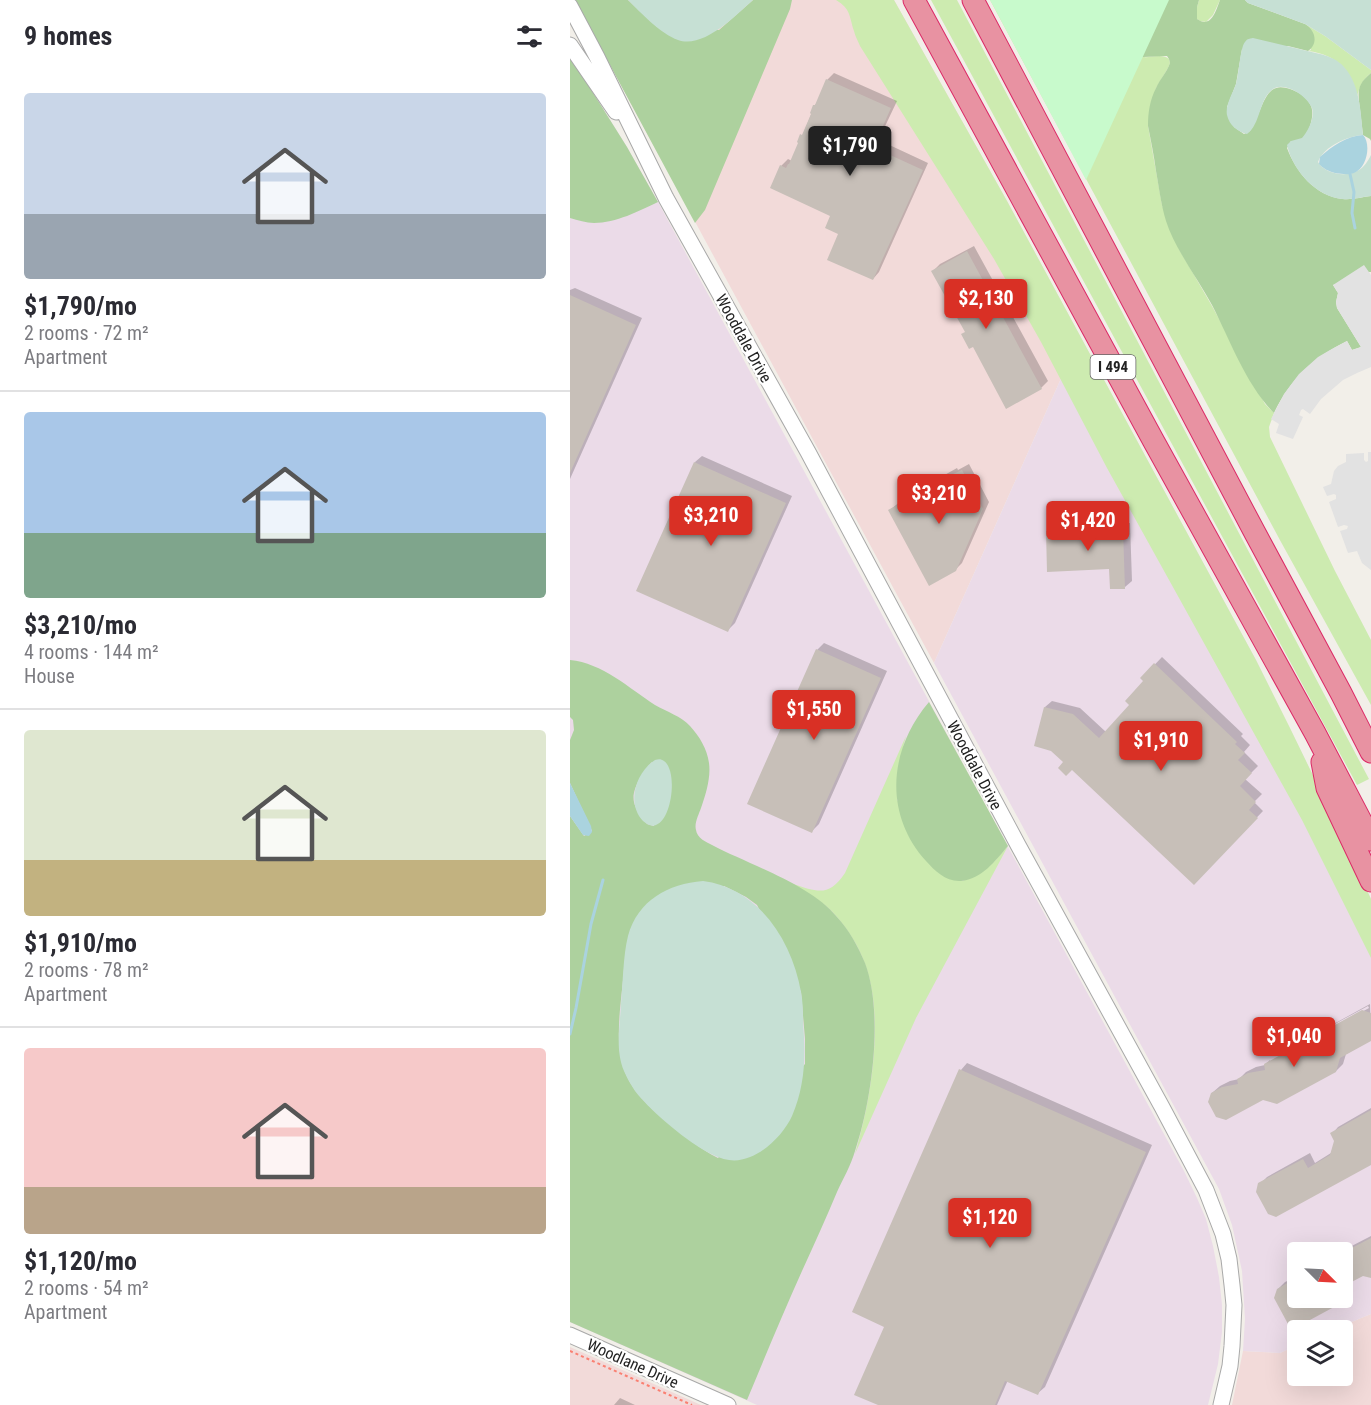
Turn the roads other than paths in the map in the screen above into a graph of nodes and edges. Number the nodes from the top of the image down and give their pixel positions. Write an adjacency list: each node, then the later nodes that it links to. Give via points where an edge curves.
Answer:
1 (914, 0): 6 (highway, I 494)
2 (973, 0): 7 (highway, I 494)
3 (570, 6): 5 (street, Wooddale Drive)
4 (570, 45): 5 (street, Wooddale Drive)
5 (640, 146): 13 (street, Wooddale Drive, via 1206,1190 1223,1234 1233,1295 1230,1366)
6 (1315, 733): 9 (highway, I 494); 10 (highway, via 1328,788)
7 (1366, 739): 8 (highway, I 494)
8 (1371, 752)
9 (1371, 840)
10 (1371, 881)
11 (570, 1335): 12 (street, Woodlane Drive)
12 (728, 1405)
13 (1221, 1405)

